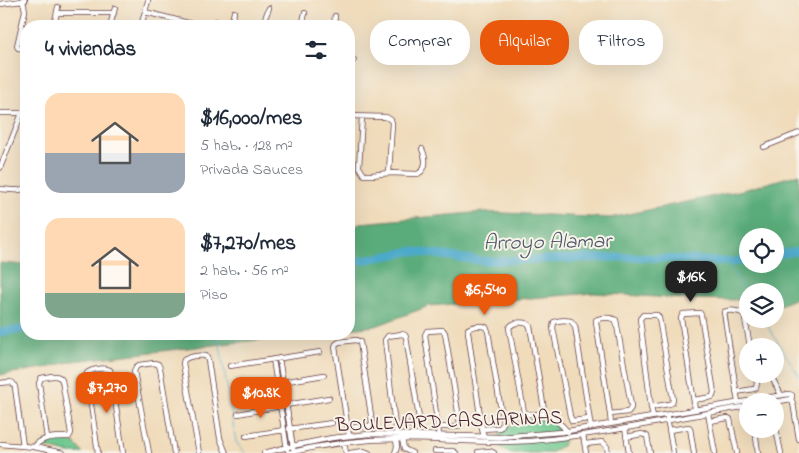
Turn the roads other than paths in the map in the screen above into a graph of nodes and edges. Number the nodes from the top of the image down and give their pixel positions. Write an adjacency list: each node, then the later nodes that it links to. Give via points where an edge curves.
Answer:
1 (148, 1): 6 (street)
2 (23, 2): 3 (street); 11 (street)
3 (0, 4)
4 (58, 7): 8 (street)
5 (268, 8): 17 (street)
6 (145, 12): 14 (street); 15 (street)
7 (234, 12): 16 (street)
8 (56, 13): 12 (street); 13 (street, via 115,11)
9 (305, 13): 18 (street)
10 (335, 16): 19 (street)
11 (23, 20)
12 (55, 20)
13 (112, 20)
14 (143, 20)
15 (176, 20)
16 (232, 20)
17 (264, 20)
18 (303, 20)
19 (335, 20)
20 (20, 34): 21 (street, via 17,47)
21 (20, 48)
22 (0, 113): 23 (street)
23 (20, 113)
24 (355, 116): 25 (street)
25 (362, 117): 31 (street, via 391,120); 31 (street, via 359,168 364,175)
26 (20, 122): 30 (street)
27 (799, 133): 28 (street)
28 (764, 147)
29 (422, 150): 31 (street, via 426,161 422,172)
30 (0, 168)
31 (389, 173)
32 (0, 188): 33 (street)
33 (20, 188)
34 (748, 338): 45 (street, via 744,314 726,311)
35 (320, 352): 36 (street)
36 (278, 358): 37 (street); 40 (street)
37 (273, 359): 38 (street); 42 (street)
38 (230, 366)
39 (324, 375): 40 (street)
40 (282, 382): 52 (street)
41 (0, 383): 92 (street, via 10,382 15,387)
42 (276, 383): 44 (street); 52 (street)
43 (757, 383): 45 (street, via 754,390)
44 (234, 389)
45 (736, 392): 51 (street)
46 (784, 395): 48 (street, via 790,394)
47 (329, 398): 52 (street)
48 (791, 399): 50 (street); 86 (street)
49 (694, 400): 49 (street, via 712,397 714,392 701,315 685,313 681,318); 55 (street)
50 (784, 400)
51 (738, 402): 55 (street, BOULEVARD CASUARINAS)
52 (283, 406): 57 (street); 72 (street)
53 (651, 407): 53 (street, via 672,403 673,399 659,318 643,315 640,319); 61 (street)
54 (739, 408): 56 (street, BOULEVARD CASUARINAS)
55 (695, 409): 59 (street, BOULEVARD CASUARINAS)
56 (708, 413): 63 (street, BOULEVARD CASUARINAS); 64 (street)
57 (238, 414)
58 (610, 414): 58 (street, via 628,412 630,405 616,320 599,318 596,322); 66 (street)
59 (666, 414): 61 (street, BOULEVARD CASUARINAS); 63 (street)
60 (545, 415): 60 (street, via 526,414 523,409 510,328 513,323 530,326); 75 (street, via 560,423)
61 (653, 416): 66 (street, BOULEVARD CASUARINAS)
62 (590, 419): 62 (street, via 575,326 571,321 554,322 570,416 572,421); 70 (street)
63 (668, 420): 71 (street, BOULEVARD CASUARINAS); 74 (street)
64 (710, 421): 121 (street); 122 (street, via 730,419)
65 (332, 423): 72 (street)
66 (611, 424): 70 (street, BOULEVARD CASUARINAS)
67 (395, 426): 67 (street, via 417,424 420,418 406,337 402,334 388,336 386,340); 80 (street)
68 (439, 426): 68 (street, via 458,427 460,424 443,330 427,331 425,335); 76 (street)
69 (349, 428): 69 (street, via 372,425 360,342 356,340 339,342 335,347); 79 (street)
70 (591, 428): 75 (street, BOULEVARD CASUARINAS)
71 (625, 428): 77 (street, BOULEVARD CASUARINAS); 82 (street)
72 (287, 429): 78 (street); 93 (street); 95 (street)
73 (482, 429): 73 (street, via 499,428 503,423 486,326 468,329); 81 (street)
74 (669, 430): 119 (street); 120 (street, via 689,427)
75 (568, 434): 77 (street, BOULEVARD CASUARINAS); 81 (street, BOULEVARD CASUARINAS); 88 (street, BOULEVARD CASUARINAS, via 530,441)
76 (439, 435): 80 (street, BOULEVARD CASUARINAS); 81 (street, BOULEVARD CASUARINAS)
77 (583, 435): 91 (street)
78 (246, 436)
79 (349, 436): 80 (street, BOULEVARD CASUARINAS); 93 (street, BOULEVARD CASUARINAS)
80 (398, 437): 87 (street, BOULEVARD CASUARINAS); 89 (street, BOULEVARD CASUARINAS); 110 (street); 111 (street, via 404,449)
81 (484, 437)
82 (626, 437): 117 (street); 118 (street, via 647,436)
83 (46, 438): 83 (street, via 39,383 41,378 58,376 62,380 71,433 69,436); 94 (street)
84 (756, 438): 123 (street)
85 (778, 438): 124 (street)
86 (799, 439)
87 (434, 440): 88 (street, BOULEVARD CASUARINAS); 97 (street)
88 (477, 442): 113 (street)
89 (344, 443): 106 (street, BOULEVARD CASUARINAS); 107 (street)
90 (0, 444): 92 (street)
91 (584, 444): 115 (street); 116 (street, via 603,442)
92 (23, 446): 94 (street)
93 (292, 446): 95 (street, BOULEVARD CASUARINAS); 106 (street)
94 (34, 447): 98 (street)
95 (286, 447): 96 (street, BOULEVARD CASUARINAS); 106 (street)
96 (270, 452): 105 (street, BOULEVARD CASUARINAS)
97 (435, 452): 112 (street)
98 (63, 453)
99 (98, 453): 100 (street, via 87,373 106,369 111,374)
100 (123, 453)
101 (148, 453): 102 (street, via 134,371 139,365 154,362 160,368)
102 (174, 453)
103 (199, 453): 104 (street, via 183,363 186,358 206,356 220,438)
104 (226, 453)
105 (264, 453)
106 (290, 453)
107 (346, 453)
108 (350, 453): 109 (street)
109 (369, 453)
110 (394, 453)
111 (412, 453)
112 (456, 453)
113 (478, 453): 114 (street)
114 (494, 453)
115 (586, 453)
116 (608, 453)
117 (629, 453)
118 (650, 453)
119 (673, 453)
120 (694, 453)
121 (715, 453)
122 (737, 453)
123 (758, 453)
124 (781, 453)

